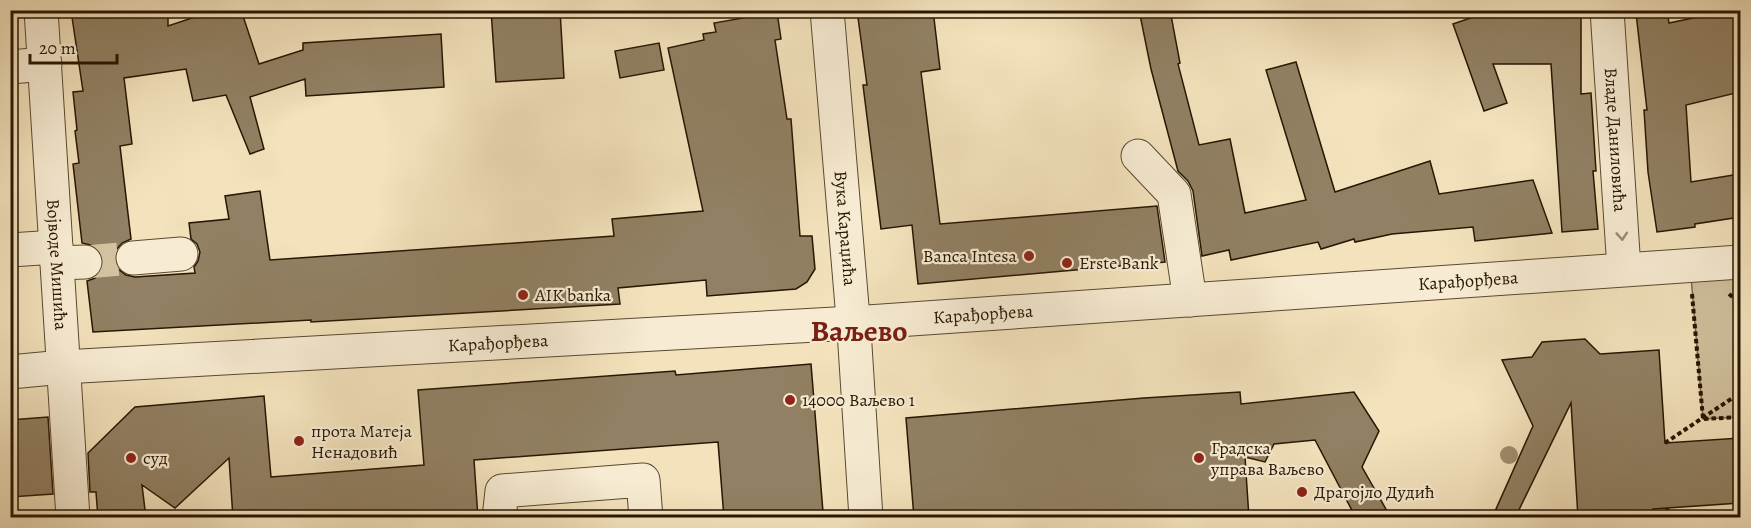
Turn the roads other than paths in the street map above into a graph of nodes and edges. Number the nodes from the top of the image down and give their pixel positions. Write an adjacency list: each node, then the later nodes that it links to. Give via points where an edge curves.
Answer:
1 (41, 10): 4 (street, Војводе Мишића)
2 (828, 10): 14 (street, Вука Караџића)
3 (1607, 10): 12 (street, Владе Даниловића, one-way to 12)
4 (45, 64): 5 (street); 9 (street, Војводе Мишића)
5 (10, 67)
6 (1138, 156): 13 (street, via 1174,194)
7 (10, 250): 9 (street)
8 (181, 254): 10 (street)
9 (66, 257): 15 (street, Војводе Мишића)
10 (133, 258)
11 (1740, 262): 12 (street, Карађорђева)
12 (1624, 269): 13 (street, Карађорђева)
13 (1190, 300): 14 (street, Карађорђева)
14 (853, 323): 15 (street, Карађорђева); 20 (street, Вука Караџића)
15 (63, 367): 16 (street, Карађорђева); 17 (street, Војводе Мишића)
16 (10, 372)
17 (73, 518)
18 (499, 518): 19 (street, via 502,491 643,480)
19 (646, 518)
20 (867, 518)

